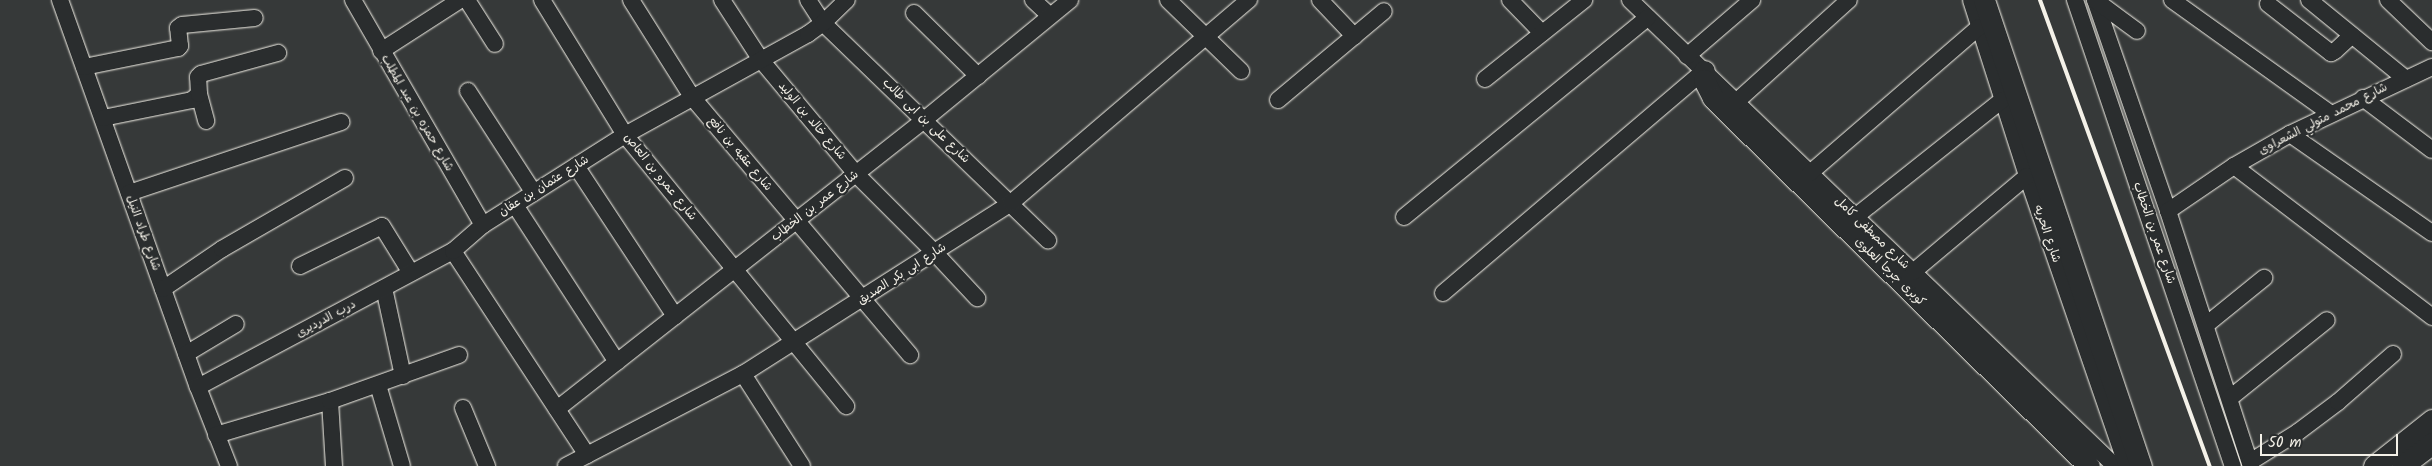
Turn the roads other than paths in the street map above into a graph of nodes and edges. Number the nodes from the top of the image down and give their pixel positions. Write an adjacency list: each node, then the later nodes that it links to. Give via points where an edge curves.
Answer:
1 (60, 0): 46 (street, شارع طراد النيل)
2 (352, 0): 42 (street, شارع حمزه بن عبد المطلب)
3 (460, 0): 42 (street)
4 (467, 0): 41 (street)
5 (542, 0): 66 (street, شارع عمرو بن العاص)
6 (631, 0): 55 (street, شارع عقبه بن نافع)
7 (722, 0): 45 (street, شارع خالد بن الوليد)
8 (808, 0): 33 (street, شارع على بن ابى طالب)
9 (847, 0): 33 (street, شارع عثمان بن عفان)
10 (1033, 0): 30 (street)
11 (1070, 0): 30 (street, شارع عمر بن الخطاب)
12 (1168, 0): 39 (street)
13 (1249, 0): 39 (street, شارع ابى بكر الصديق)
14 (1320, 0): 38 (street)
15 (1510, 0): 36 (street)
16 (1584, 0): 36 (street)
17 (1630, 0): 31 (street, شارع مصطفى كامل)
18 (1752, 0): 44 (street)
19 (1849, 0): 59 (street)
20 (1971, 0): 34 (street, شارع الحريه)
21 (1984, 0): 123 (street)
22 (2075, 0): 133 (street, شارع عمر بن الخطاب)
23 (2095, 0): 35 (street); 78 (street, شارع عمر بن الخطاب)
24 (2172, 0): 60 (street)
25 (2309, 0): 37 (street)
26 (2388, 0): 40 (street)
27 (2268, 4): 37 (street, via 2331,52 2335,52)
28 (1384, 11): 38 (street)
29 (914, 13): 50 (street)
30 (1050, 16): 50 (street, شارع عمر بن الخطاب)
31 (1648, 17): 44 (street, شارع مصطفى كامل); 80 (street)
32 (255, 18): 46 (street, via 182,25 178,28 178,48)
33 (823, 23): 45 (street, شارع عثمان بن عفان); 62 (street, شارع على بن ابى طالب)
34 (1979, 26): 58 (street, شارع الحريه); 70 (street)
35 (2136, 31)
36 (1542, 33): 51 (street)
37 (2352, 35): 52 (street)
38 (1354, 36): 57 (street)
39 (1207, 38): 48 (street); 76 (street, شارع ابى بكر الصديق)
40 (2432, 42)
41 (495, 44)
42 (381, 51): 82 (street, شارع حمزه بن عبد المطلب)
43 (278, 52): 54 (street, via 201,74 198,77)
44 (1687, 56): 49 (street, شارع مصطفى كامل)
45 (761, 60): 55 (street, شارع عثمان بن عفان); 71 (street, شارع خالد بن الوليد)
46 (84, 67): 61 (street, شارع طراد النيل)
47 (2432, 67): 52 (street, شارع محمد متولي الشعراوى)
48 (1241, 71)
49 (1704, 71): 59 (street, شارع مصطفى كامل); 94 (street); 124 (street, كوبرى جرجا العلوى, via 1704,80 1713,98)
50 (978, 76): 62 (street, شارع عمر بن الخطاب)
51 (1485, 79)
52 (2406, 79): 56 (street, شارع محمد متولي الشعراوى)
53 (468, 91): 75 (street)
54 (198, 94): 61 (street, via 192,100); 63 (street)
55 (692, 97): 66 (street, شارع عثمان بن عفان); 81 (street, شارع عقبه بن نافع)
56 (2363, 98): 60 (street, شارع محمد متولي الشعراوى); 67 (street)
57 (1278, 100)
58 (2002, 100): 72 (street, شارع الحريه); 79 (street)
59 (1736, 102): 70 (street, شارع مصطفى كامل)
60 (2330, 113): 65 (street, شارع محمد متولي الشعراوى)
61 (103, 118): 74 (street, شارع طراد النيل)
62 (924, 120): 71 (street, شارع عمر بن الخطاب); 76 (street, شارع على بن ابى طالب)
63 (206, 121)
64 (340, 122): 74 (street)
65 (2290, 134): 69 (street, شارع محمد متولي الشعراوى); 83 (street)
66 (625, 135): 68 (street, شارع عثمان بن عفان); 88 (street, شارع عمرو بن العاص)
67 (2432, 150)
68 (576, 166): 75 (street, شارع عثمان بن عفان); 97 (street)
69 (2234, 166): 78 (street, شارع محمد متولي الشعراوى); 98 (street)
70 (1810, 173): 79 (street, شارع مصطفى كامل)
71 (856, 174): 81 (street, شارع عمر بن الخطاب); 86 (street, شارع خالد بن الوليد)
72 (2027, 176): 89 (street); 123 (street, شارع الحريه)
73 (346, 178): 93 (street, via 222,249)
74 (129, 193): 93 (street, شارع طراد النيل)
75 (534, 193): 77 (street, شارع عثمان بن عفان)
76 (1011, 202): 84 (street, شارع على بن ابى طالب); 86 (street, شارع ابى بكر الصديق)
77 (515, 205): 82 (street, شارع عثمان بن عفان); 107 (street)
78 (2168, 211): 101 (street, شارع عمر بن الخطاب)
79 (1855, 216): 89 (street, شارع مصطفى كامل)
80 (1404, 217)
81 (796, 221): 88 (street, شارع عمر بن الخطاب); 96 (street, شارع عقبه بن نافع)
82 (483, 225): 85 (street, شارع عثمان بن عفان)
83 (2432, 233)
84 (1048, 240)
85 (453, 251): 90 (street, درب الدرديرى); 116 (street)
86 (935, 253): 95 (street, شارع خالد بن الوليد); 96 (street, شارع ابى بكر الصديق)
87 (300, 266): 90 (street, via 382,226)
88 (735, 269): 97 (street, شارع عمر بن الخطاب); 102 (street, شارع عمرو بن العاص)
89 (1913, 272): 132 (street, شارع مصطفى كامل)
90 (411, 273): 92 (street, درب الدرديرى)
91 (2264, 278): 101 (street)
92 (384, 288): 109 (street); 111 (street, درب الدرديرى)
93 (163, 289): 103 (street, شارع طراد النيل)
94 (1442, 293)
95 (977, 298)
96 (862, 299): 102 (street, شارع ابى بكر الصديق); 106 (street, شارع عقبه بن نافع)
97 (675, 316): 107 (street, شارع عمر بن الخطاب)
98 (2432, 317)
99 (2327, 320): 112 (street)
100 (236, 324): 103 (street)
101 (2206, 325): 112 (street, شارع عمر بن الخطاب)
102 (794, 342): 108 (street, شارع ابى بكر الصديق); 114 (street, شارع عمرو بن العاص)
103 (186, 354): 111 (street, شارع طراد النيل)
104 (2393, 354): 125 (street, via 2338,402)
105 (459, 355): 109 (street)
106 (910, 355)
107 (617, 362): 116 (street, شارع عمر بن الخطاب)
108 (743, 374): 122 (street, شارع ابى بكر الصديق); 131 (street)
109 (403, 376): 110 (street)
110 (378, 385): 113 (street); 128 (street)
111 (198, 387): 119 (street, شارع طراد النيل)
112 (2230, 398): 125 (street, شارع عمر بن الخطاب)
113 (330, 401): 119 (street); 127 (street)
114 (846, 406)
115 (463, 408): 129 (street)
116 (557, 409): 122 (street)
117 (2432, 420): 134 (street)
118 (2432, 430): 135 (street)
119 (216, 435): 126 (street, شارع طراد النيل)
120 (2432, 442): 136 (street)
121 (2432, 454): 137 (street)
122 (587, 455): 130 (street, شارع ابى بكر الصديق)
123 (2134, 460)
124 (2087, 464)
125 (2251, 464)
126 (229, 466)
127 (334, 466)
128 (402, 466)
129 (487, 466)
130 (566, 466)
131 (802, 466)
132 (2114, 466)
133 (2232, 466)
134 (2374, 466)
135 (2387, 466)
136 (2402, 466)
137 (2416, 466)

